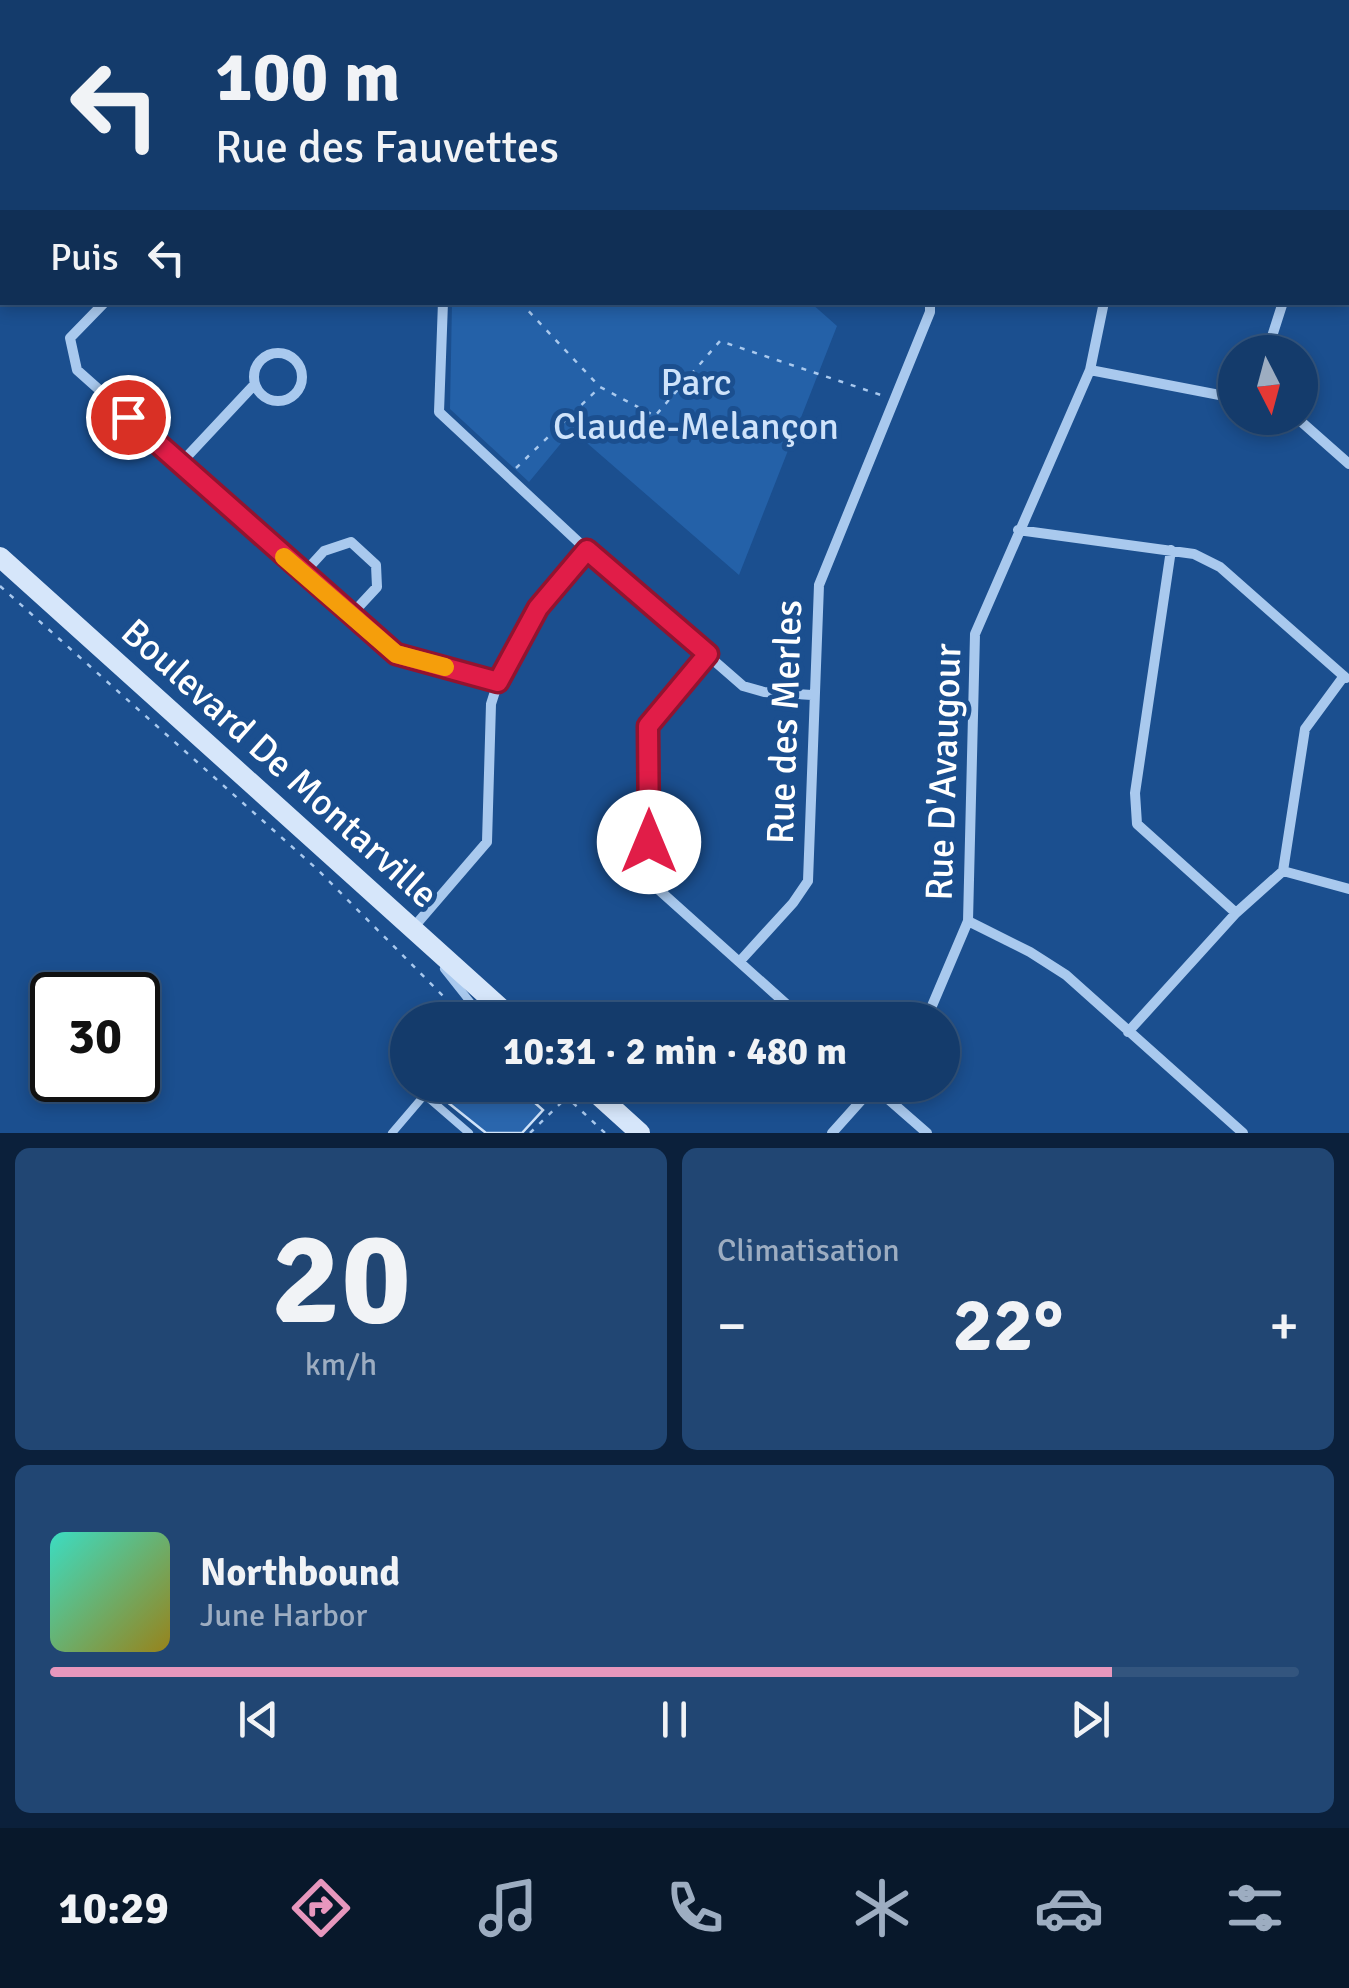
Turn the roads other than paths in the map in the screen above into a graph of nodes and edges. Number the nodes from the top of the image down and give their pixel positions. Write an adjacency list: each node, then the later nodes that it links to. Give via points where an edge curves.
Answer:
1 (101, 305): 11 (street, via 70,338 76,370)
2 (443, 305): 14 (street, via 439,412)
3 (930, 305): 22 (street, Rue des Merles, via 819,585)
4 (1103, 305): 7 (street, Rue D'Avaugour)
5 (1281, 305): 6 (street)
6 (1272, 335)
7 (1090, 370): 9 (street); 13 (street, Rue D'Avaugour)
8 (254, 384): 8 (street, via 263,397 284,401 301,386 301,370 283,354 266,356); 11 (street)
9 (1218, 395)
10 (1316, 435): 12 (street)
11 (180, 464): 17 (street)
12 (1349, 464)
13 (1018, 530): 15 (street); 26 (street, Rue D'Avaugour, via 975,634)
14 (587, 550): 19 (street); 21 (street, via 538,608)
15 (1171, 550): 20 (street, via 1220,567); 25 (street, via 1135,793 1137,824)
16 (0, 557): 27 (street, Boulevard De Montarville)
17 (303, 574): 18 (street); 18 (street, via 324,551 352,542 376,565 377,587)
18 (351, 615): 21 (street, via 396,654)
19 (708, 654): 22 (street, via 742,686); 29 (street, via 648,726 649,881)
20 (1346, 679): 23 (street, via 1305,729)
21 (498, 682): 27 (street, via 491,704 486,842)
22 (812, 695): 29 (street, Rue des Merles, via 808,881)
23 (1283, 872): 24 (street); 25 (street)
24 (1349, 889)
25 (1236, 914): 34 (street)
26 (968, 921): 33 (street, Rue D'Avaugour); 34 (street, via 1066,975)
27 (412, 929): 28 (street, Boulevard De Montarville)
28 (429, 944): 30 (lane); 31 (street, Boulevard De Montarville)
29 (741, 960): 32 (street)
30 (470, 1002)
31 (494, 1002)
32 (785, 1002)
33 (934, 1002)
34 (1128, 1032): 45 (street)
35 (419, 1102): 40 (lane)
36 (433, 1102): 41 (lane)
37 (606, 1102): 42 (street)
38 (860, 1102): 43 (street)
39 (892, 1102): 44 (street)
40 (392, 1133)
41 (469, 1133)
42 (640, 1133)
43 (832, 1133)
44 (927, 1133)
45 (1243, 1133)

